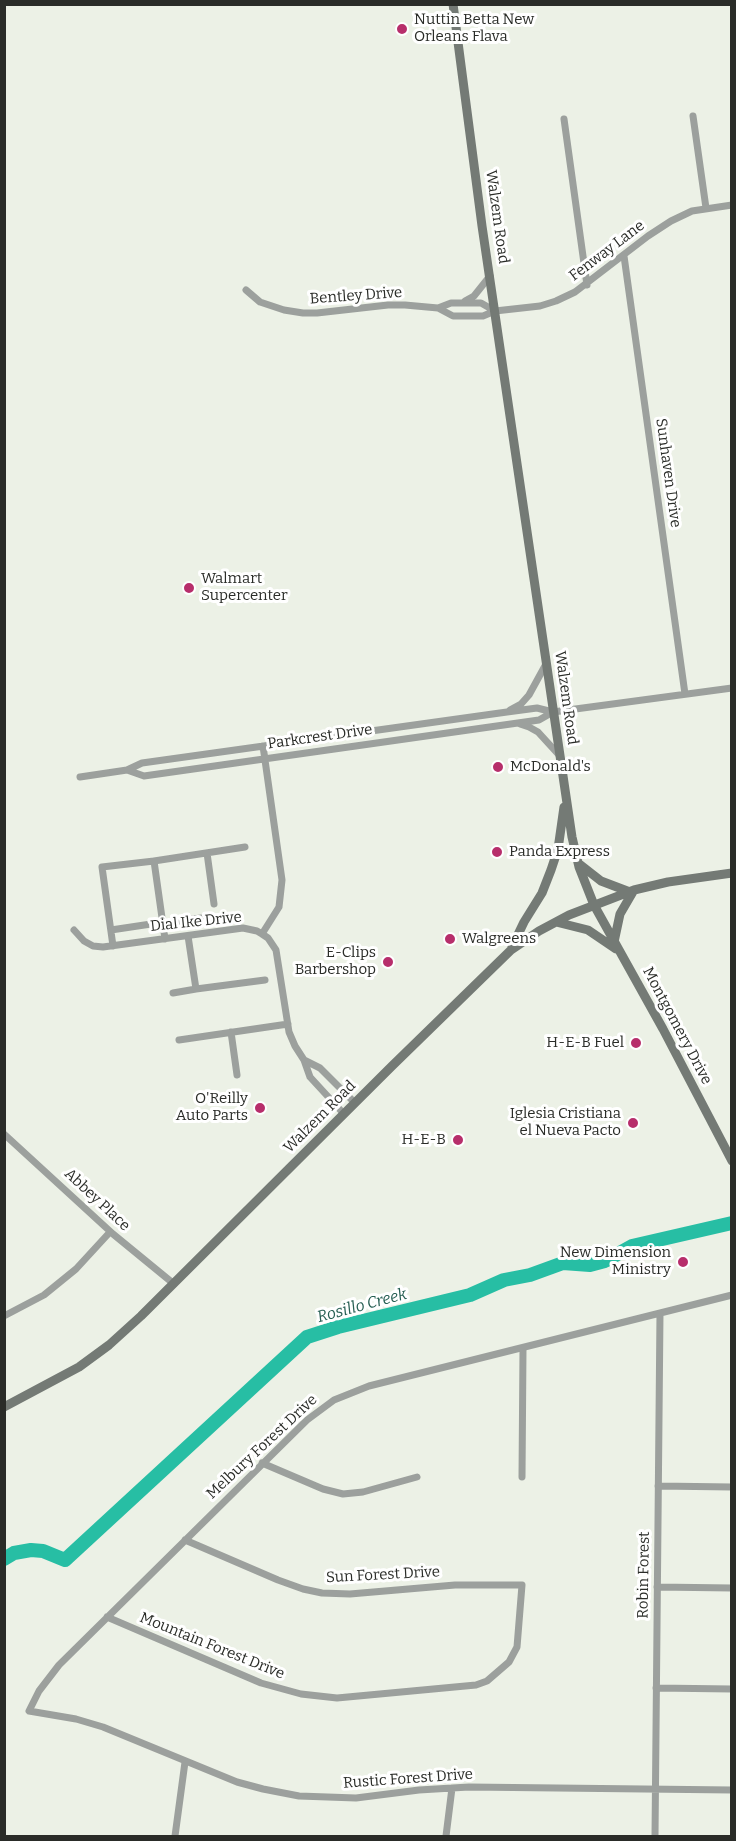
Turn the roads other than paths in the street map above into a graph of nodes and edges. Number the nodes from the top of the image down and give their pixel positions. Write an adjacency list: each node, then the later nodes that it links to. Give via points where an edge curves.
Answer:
1 (453, 4): 7 (main road, Walzem Road)
2 (693, 116): 5 (street)
3 (564, 119): 8 (street)
4 (732, 205): 5 (street, Fenway Lane)
5 (706, 208): 6 (street, Fenway Lane, via 671,221)
6 (624, 256): 8 (street, Fenway Lane); 15 (street, Sunhaven Drive)
7 (490, 276): 10 (street, Bentley Drive, via 474,296); 12 (main road, Walzem Road)
8 (587, 285): 12 (street, Fenway Lane, via 540,306)
9 (246, 290): 11 (street, Bentley Drive, via 260,302 303,312 388,305)
10 (460, 303): 11 (street, Bentley Drive); 12 (street, Bentley Drive, via 481,303)
11 (438, 308): 12 (street, Bentley Drive, via 453,316 482,316)
12 (495, 311): 13 (main road, Walzem Road)
13 (546, 664): 16 (street, via 529,695); 17 (main road, Walzem Road)
14 (732, 688): 15 (street, Parkcrest Drive)
15 (685, 694): 17 (street, Parkcrest Drive)
16 (507, 712): 17 (street, Parkcrest Drive, via 537,708); 19 (street, Parkcrest Drive)
17 (553, 712): 18 (street, Parkcrest Drive, via 538,720); 20 (main road, Walzem Road)
18 (517, 723): 20 (street, via 537,732); 21 (street, Parkcrest Drive)
19 (263, 746): 21 (street); 22 (street, Parkcrest Drive)
20 (560, 755): 26 (main road, Walzem Road)
21 (265, 759): 24 (street, Parkcrest Drive); 41 (street, via 282,880 279,907)
22 (142, 763): 23 (street, Parkcrest Drive); 24 (street)
23 (127, 770): 24 (street, Parkcrest Drive); 25 (street, Parkcrest Drive)
24 (144, 776)
25 (80, 777)
26 (566, 799): 30 (main road, Walzem Road); 46 (main road, via 551,870)
27 (245, 847): 28 (street)
28 (207, 853): 29 (street); 33 (street)
29 (154, 861): 37 (street); 40 (street, via 102,867)
30 (578, 863): 32 (main road, via 601,881); 34 (main road, Walzem Road)
31 (732, 873): 32 (main road)
32 (632, 891): 34 (main road); 44 (main road, via 620,914)
33 (213, 904)
34 (594, 905): 36 (main road, Walzem Road); 44 (main road, Montgomery Drive)
35 (201, 918): 37 (street)
36 (556, 922): 46 (main road, Walzem Road); 47 (main road, via 588,930)
37 (163, 923): 43 (street)
38 (151, 924): 40 (street)
39 (74, 930): 45 (street, Dial Ike Drive, via 93,946)
40 (111, 930): 45 (street)
41 (262, 934): 42 (street, Dial Ike Drive, via 243,928); 51 (street, Dial Ike Drive, via 276,950)
42 (188, 936): 43 (street, Dial Ike Drive); 49 (street)
43 (165, 939): 45 (street, Dial Ike Drive)
44 (614, 942): 47 (main road, Montgomery Drive)
45 (113, 946)
46 (511, 950): 56 (main road, Walzem Road)
47 (620, 952): 59 (main road, Montgomery Drive)
48 (265, 980): 49 (street)
49 (196, 989): 50 (street)
50 (173, 993)
51 (288, 1024): 52 (street); 54 (street, Dial Ike Drive)
52 (231, 1032): 53 (street); 55 (street)
53 (179, 1040)
54 (304, 1059): 56 (street, Dial Ike Drive, via 320,1068); 57 (street, Dial Ike Drive, via 310,1077)
55 (237, 1075)
56 (356, 1103): 57 (main road, Walzem Road)
57 (344, 1114): 61 (main road, Walzem Road)
58 (4, 1134): 60 (street, Abbey Place)
59 (732, 1161)
60 (110, 1232): 61 (street, Abbey Place); 64 (street, via 76,1269 44,1295)
61 (174, 1284): 66 (main road, Walzem Road, via 109,1345 79,1367)
62 (732, 1295): 63 (street, Melbury Forest Drive)
63 (660, 1313): 65 (street, Melbury Forest Drive); 70 (street, Robin Forest)
64 (4, 1316)
65 (523, 1349): 67 (street, Melbury Forest Drive, via 341,1396 307,1420); 69 (street)
66 (4, 1407)
67 (262, 1463): 68 (street, via 342,1494); 72 (street, Melbury Forest Drive)
68 (417, 1477)
69 (522, 1477)
70 (658, 1486): 71 (street); 74 (street, Robin Forest)
71 (732, 1487)
72 (185, 1540): 73 (street, Sun Forest Drive, via 278,1581 322,1593); 76 (street, Melbury Forest Drive)
73 (522, 1585): 76 (street, Mountain Forest Drive, via 517,1647 509,1662 487,1681 465,1687 337,1698 301,1694 261,1683)
74 (657, 1587): 75 (street); 77 (street, Robin Forest)
75 (732, 1588)
76 (107, 1617): 79 (street, Melbury Forest Drive, via 59,1665)
77 (656, 1688): 78 (street); 82 (street, Robin Forest)
78 (732, 1689)
79 (29, 1711): 80 (street, Rustic Forest Drive, via 103,1727)
80 (185, 1762): 81 (street, Rustic Forest Drive, via 263,1789 324,1798 370,1798); 84 (street)
81 (452, 1788): 82 (street, Rustic Forest Drive); 85 (street)
82 (655, 1789): 83 (street, Rustic Forest Drive); 86 (street, Robin Forest)
83 (732, 1790)
84 (175, 1836)
85 (446, 1836)
86 (655, 1836)

